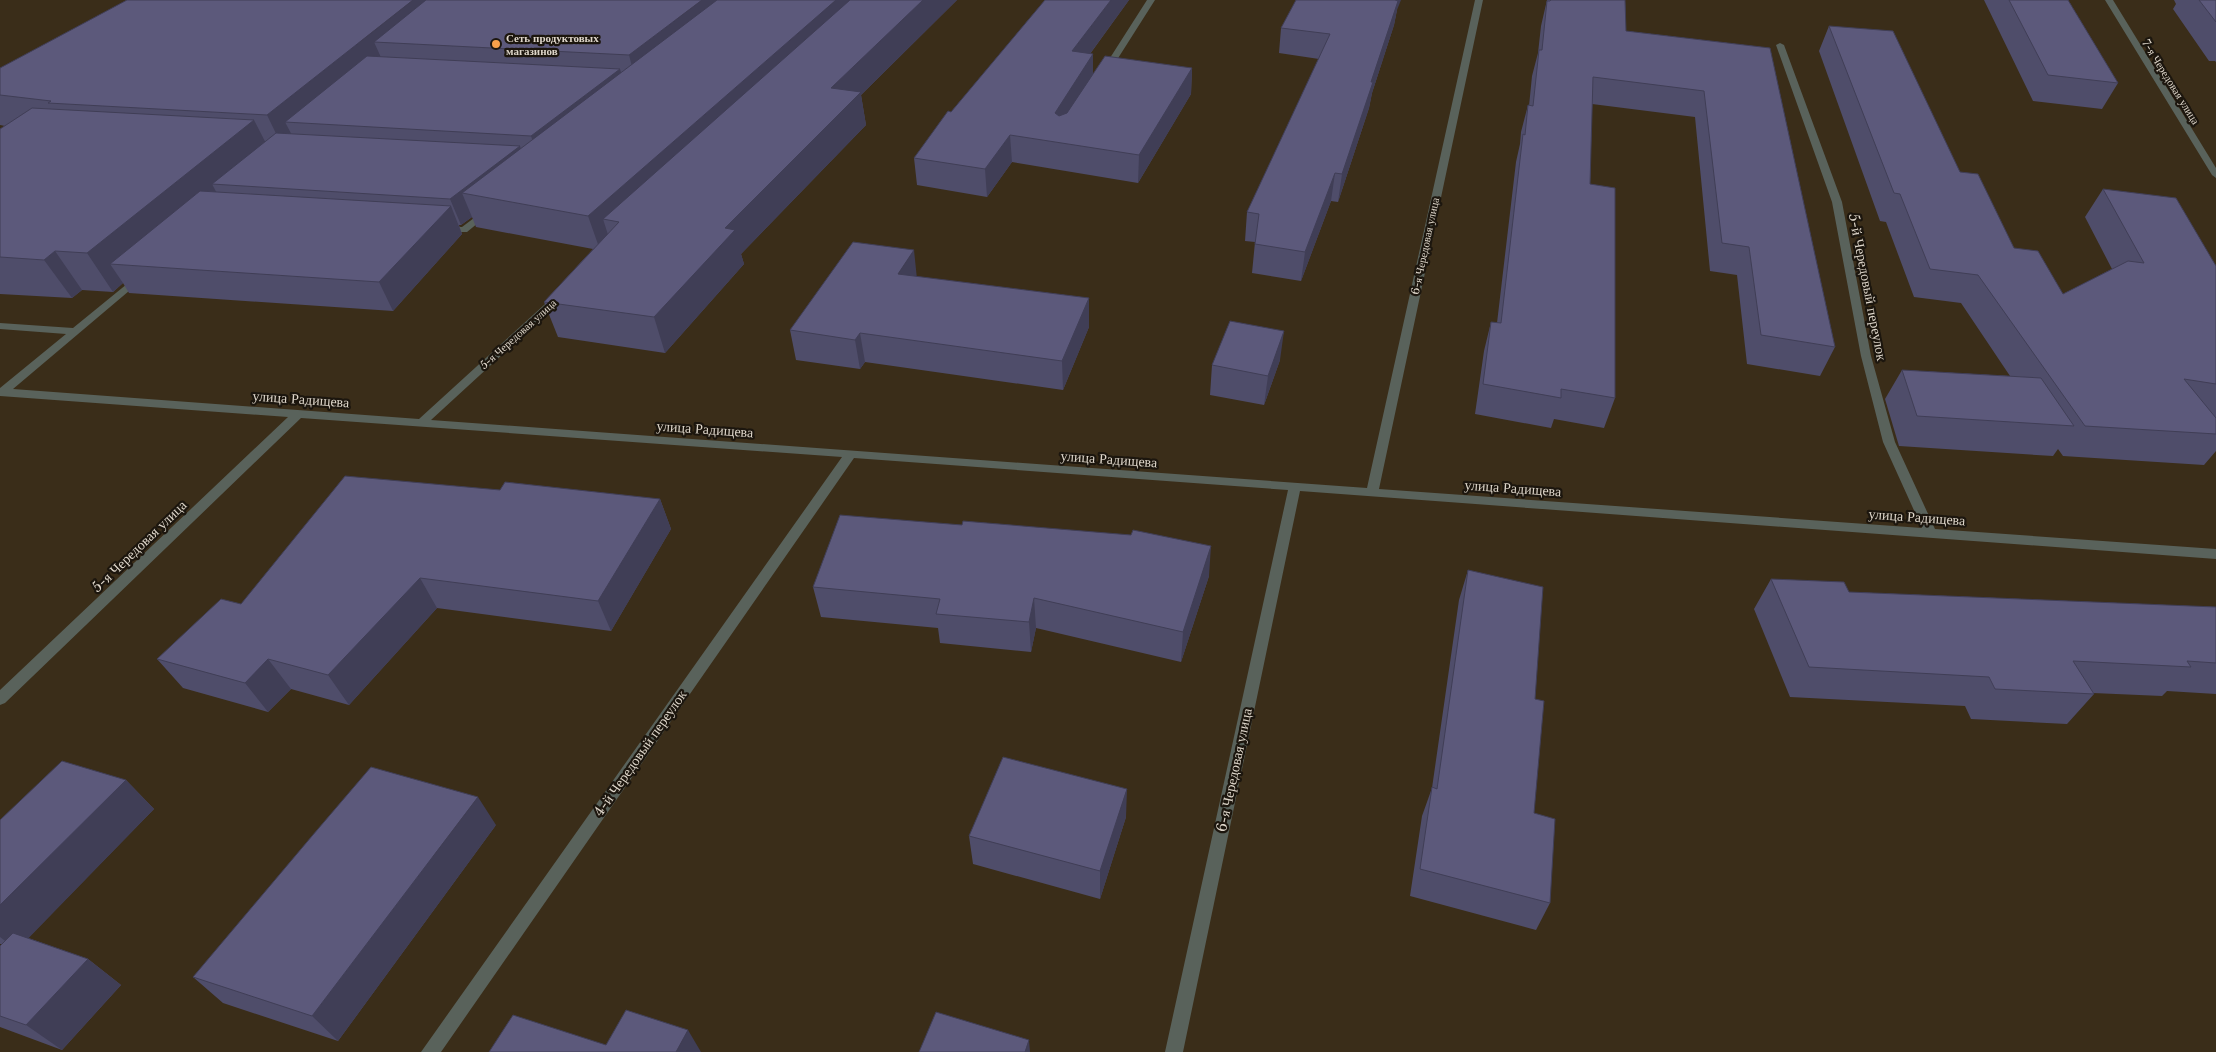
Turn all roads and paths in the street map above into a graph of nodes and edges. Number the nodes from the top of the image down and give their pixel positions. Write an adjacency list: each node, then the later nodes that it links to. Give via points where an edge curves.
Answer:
1 (1151, 0): 5 (street)
2 (1478, 0): 18 (street, 6-я Чередовая улица)
3 (2108, 0): 6 (street, 7-я Чередовая улица)
4 (1780, 45): 19 (street, 5-й Чередовый переулок, via 1837,202 1866,356 1890,442)
5 (1098, 82)
6 (2216, 175)
7 (492, 208): 8 (street, via 464,230)
8 (435, 228)
9 (148, 270): 12 (street)
10 (564, 292): 15 (street, 5-я Чередовая улица)
11 (0, 326): 12 (street)
12 (75, 331): 13 (street)
13 (1, 393): 14 (street, улица Радищева)
14 (298, 414): 15 (street, улица Радищева); 21 (street, 5-я Чередовая улица)
15 (421, 423): 16 (street, улица Радищева)
16 (850, 455): 17 (street, улица Радищева); 22 (street, 4-й Чередовый переулок)
17 (1294, 487): 18 (street, улица Радищева); 23 (street, 6-я Чередовая улица)
18 (1372, 492): 19 (street, улица Радищева)
19 (1931, 534): 20 (street, улица Радищева)
20 (2216, 554)
21 (0, 699)
22 (430, 1052)
23 (1174, 1052)

